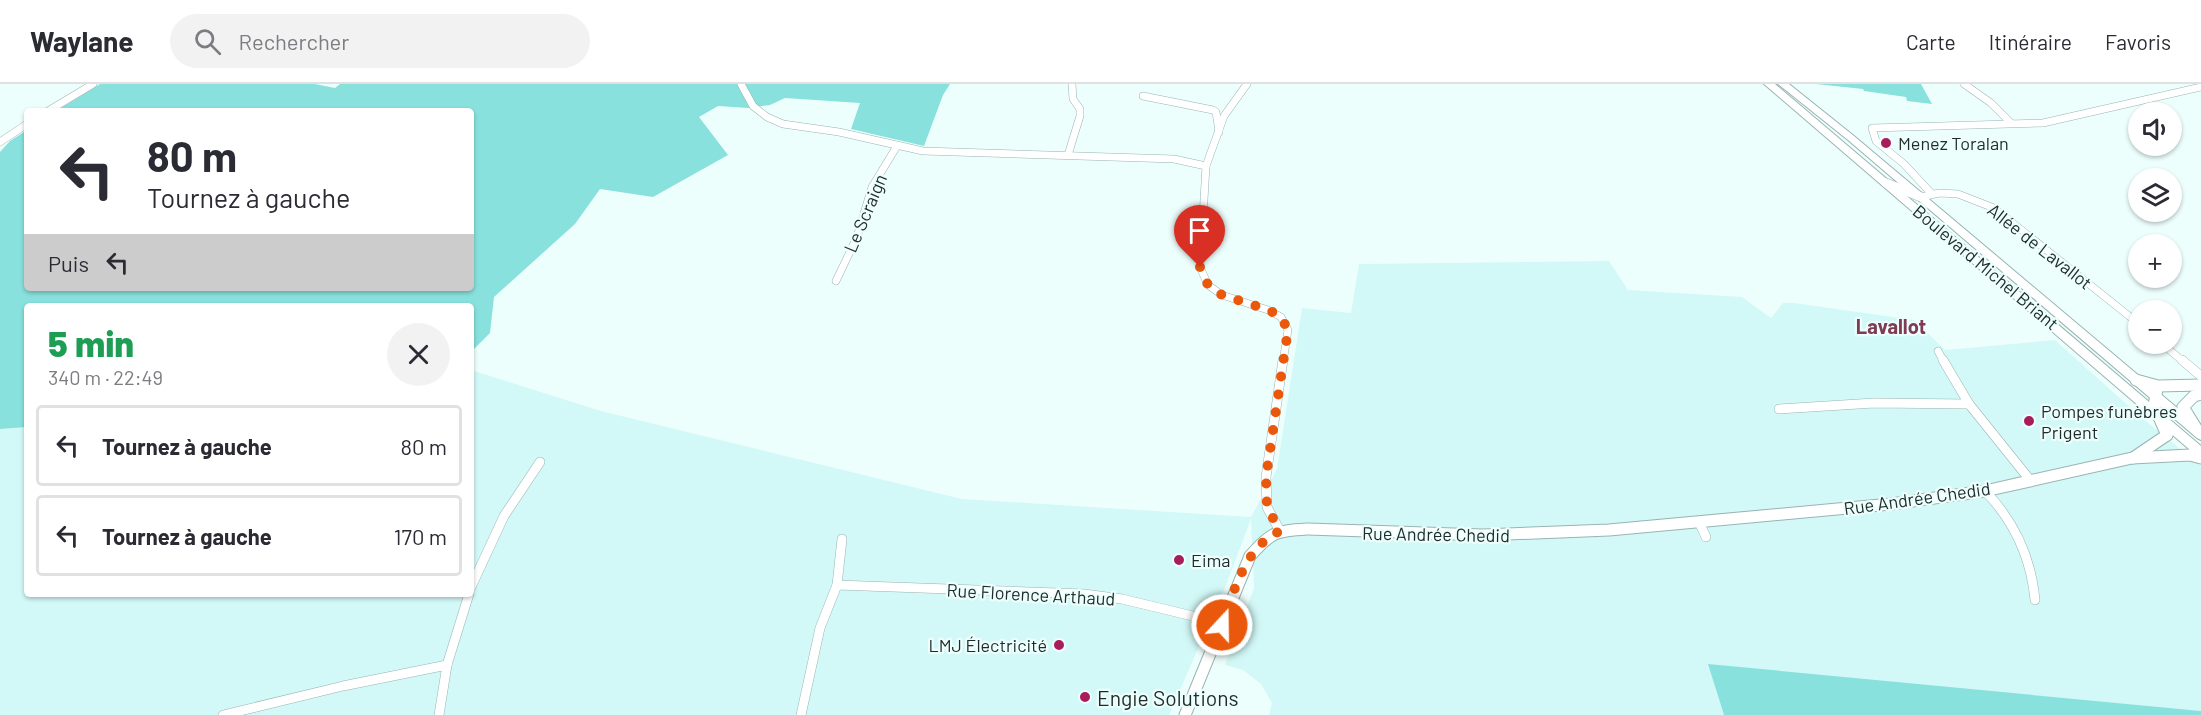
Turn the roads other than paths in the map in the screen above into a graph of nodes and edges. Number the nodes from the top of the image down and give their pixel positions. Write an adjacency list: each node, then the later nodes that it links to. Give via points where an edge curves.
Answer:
1 (93, 84): 10 (street)
2 (741, 84): 15 (street, via 753,106 783,124)
3 (1072, 84): 17 (street, via 1080,116)
4 (1247, 84): 13 (street, via 1224,116)
5 (1769, 84): 20 (main road, Boulevard Michel Briant)
6 (1784, 84): 18 (main road, Boulevard Michel Briant)
7 (1964, 84): 11 (street)
8 (2201, 87): 11 (street, via 2043,123)
9 (1143, 96): 13 (street, via 1213,110)
10 (53, 108)
11 (2011, 123): 16 (street, via 1872,128 1876,141)
12 (24, 126): 14 (street)
13 (1219, 132): 19 (street)
14 (0, 142)
15 (897, 146): 17 (street, via 923,151); 22 (street, Le Scraign, via 872,187)
16 (1890, 153): 18 (street); 21 (street)
17 (1068, 155): 19 (street, via 1174,159)
18 (1872, 155): 21 (main road, Boulevard Michel Briant)
19 (1206, 166): 42 (street, via 1200,267 1208,285 1222,295 1269,310 1281,317 1288,330 1266,477 1267,507)
20 (1886, 183): 21 (street); 32 (main road, Boulevard Michel Briant)
21 (1926, 195): 23 (street, Allée de Lavallot, via 1954,193 1994,208); 28 (main road, Boulevard Michel Briant, via 2136,380)
22 (836, 281)
23 (2128, 315)
24 (1938, 351): 30 (street)
25 (2174, 354): 26 (street)
26 (2201, 376)
27 (2201, 385): 28 (street)
28 (2156, 391): 32 (street); 34 (main road, Boulevard Michel Briant)
29 (2201, 394): 34 (street, via 2183,407)
30 (1969, 404): 31 (street, via 1923,402); 39 (street)
31 (1779, 409)
32 (2155, 412): 33 (main road, Boulevard Michel Briant); 35 (street)
33 (2181, 434): 34 (street); 35 (street); 36 (main road, Boulevard Michel Briant)
34 (2200, 434): 36 (street)
35 (2167, 435): 37 (street, Rue Andrée Chedid)
36 (2196, 453): 37 (street, Rue Andrée Chedid)
37 (2132, 458): 39 (street, Rue Andrée Chedid)
38 (540, 462): 45 (street, via 504,516)
39 (2030, 480): 40 (street, Rue Andrée Chedid)
40 (1985, 491): 41 (street, Rue Andrée Chedid); 48 (street, via 2000,505 2016,532 2034,583)
41 (1699, 522): 42 (street, Rue Andrée Chedid, via 1540,535); 43 (street)
42 (1280, 531): 49 (street, via 1266,538 1250,556)
43 (1706, 537)
44 (842, 539): 46 (street)
45 (474, 581)
46 (837, 585): 49 (street, Rue Florence Arthaud, via 1084,594 1122,598); 53 (street, via 820,628)
47 (468, 597): 50 (street)
48 (2035, 600)
49 (1222, 623): 54 (street)
50 (447, 665): 51 (street); 52 (street)
51 (223, 715)
52 (439, 715)
53 (801, 715)
54 (1185, 715)

